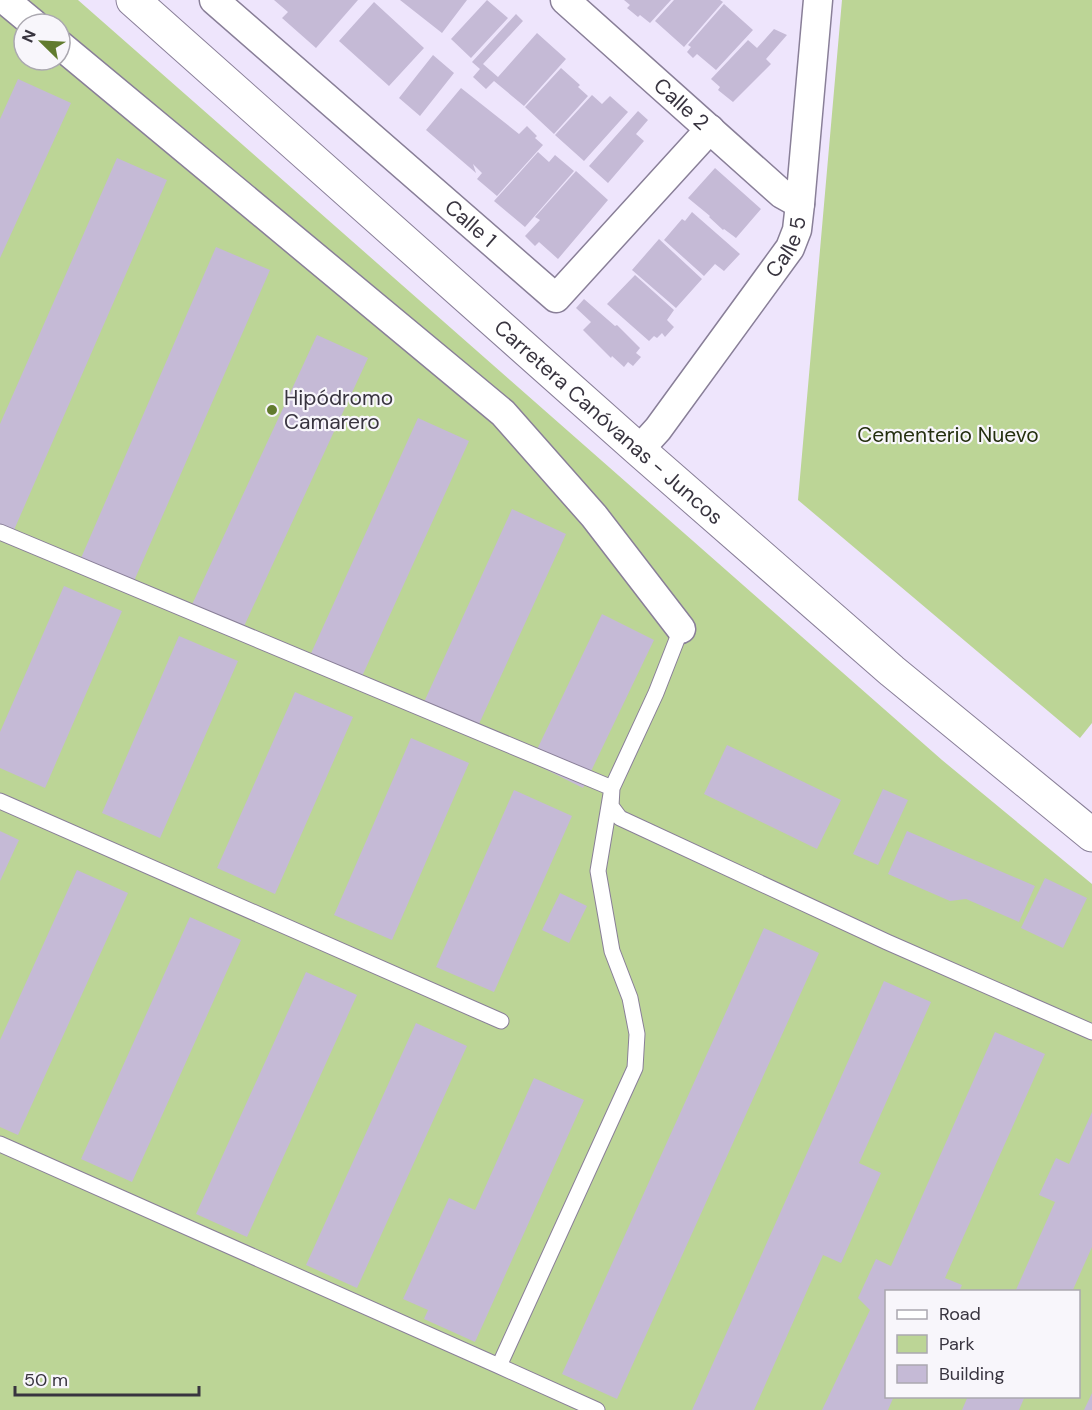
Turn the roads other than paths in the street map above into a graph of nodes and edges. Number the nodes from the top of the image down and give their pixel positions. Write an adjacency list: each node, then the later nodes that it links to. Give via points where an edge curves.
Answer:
1 (5, 0): 6 (street)
2 (133, 0): 10 (main road, Carretera Canóvanas - Juncos)
3 (214, 0): 8 (street, Calle 1, via 556,298)
4 (565, 0): 8 (street, Calle 2)
5 (818, 0): 9 (street, Calle 5)
6 (20, 12)
7 (72, 55): 12 (street, via 503,413 594,516)
8 (710, 129): 9 (street, Calle 2, via 782,194)
9 (800, 204): 10 (street, Calle 5, via 797,230 780,264)
10 (639, 450): 15 (main road, Carretera Canóvanas - Juncos, via 892,671)
11 (0, 532): 13 (lane)
12 (681, 629): 13 (lane)
13 (612, 788): 17 (lane, via 611,806 620,818); 19 (lane, via 598,870 612,951 630,998 637,1034 635,1068)
14 (0, 801): 16 (lane)
15 (1092, 835)
16 (501, 1021)
17 (1092, 1032)
18 (0, 1144): 19 (lane)
19 (499, 1366): 20 (lane)
20 (597, 1410)

